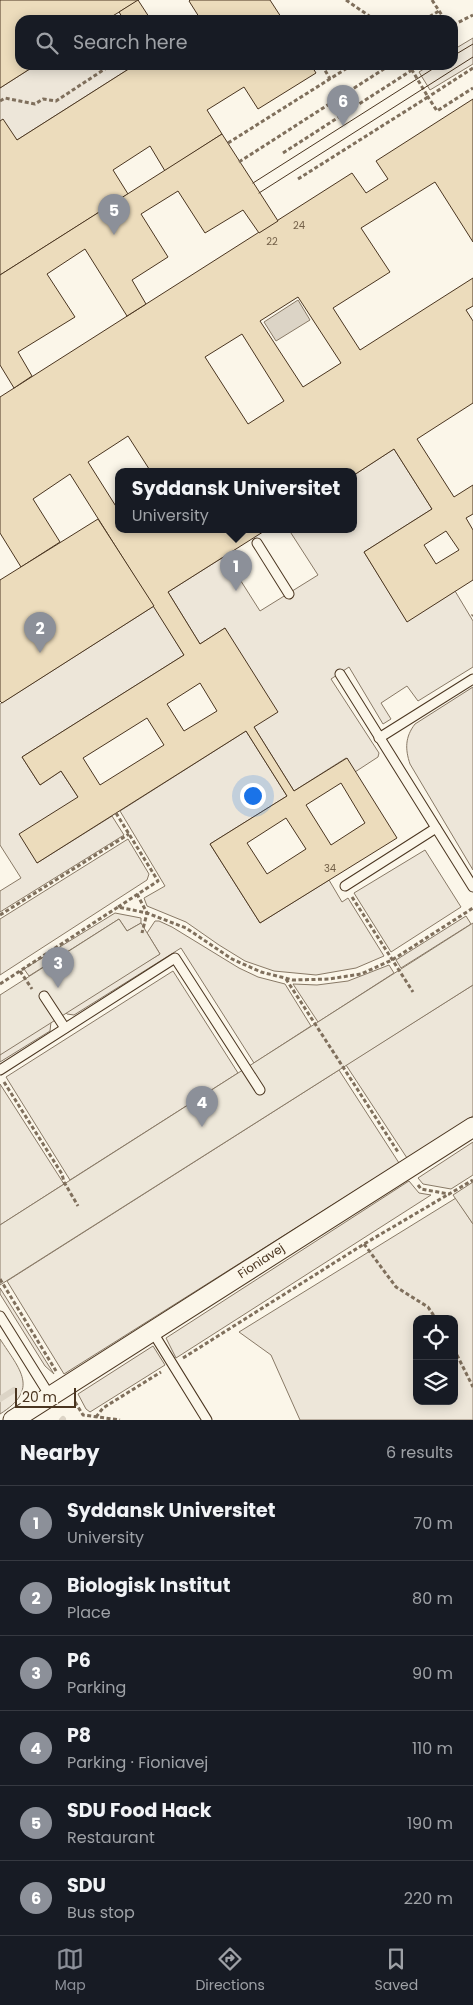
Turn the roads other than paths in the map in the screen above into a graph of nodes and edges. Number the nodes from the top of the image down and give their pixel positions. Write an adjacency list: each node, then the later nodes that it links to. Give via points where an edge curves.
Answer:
1 (257, 543): 2 (lane)
2 (289, 594)
3 (340, 674): 5 (lane)
4 (473, 679): 5 (lane)
5 (379, 738): 6 (lane)
6 (436, 828): 7 (lane); 8 (lane)
7 (345, 886)
8 (473, 887)
9 (44, 996): 10 (lane)
10 (65, 1028): 11 (lane); 12 (lane, via 175,958)
11 (0, 1070)
12 (260, 1090)
13 (473, 1127): 15 (street, Fioniavej)
14 (0, 1316): 16 (lane)
15 (152, 1331): 16 (street, Fioniavej); 18 (lane)
16 (58, 1391): 17 (street, Fioniavej)
17 (13, 1420)
18 (207, 1420)

